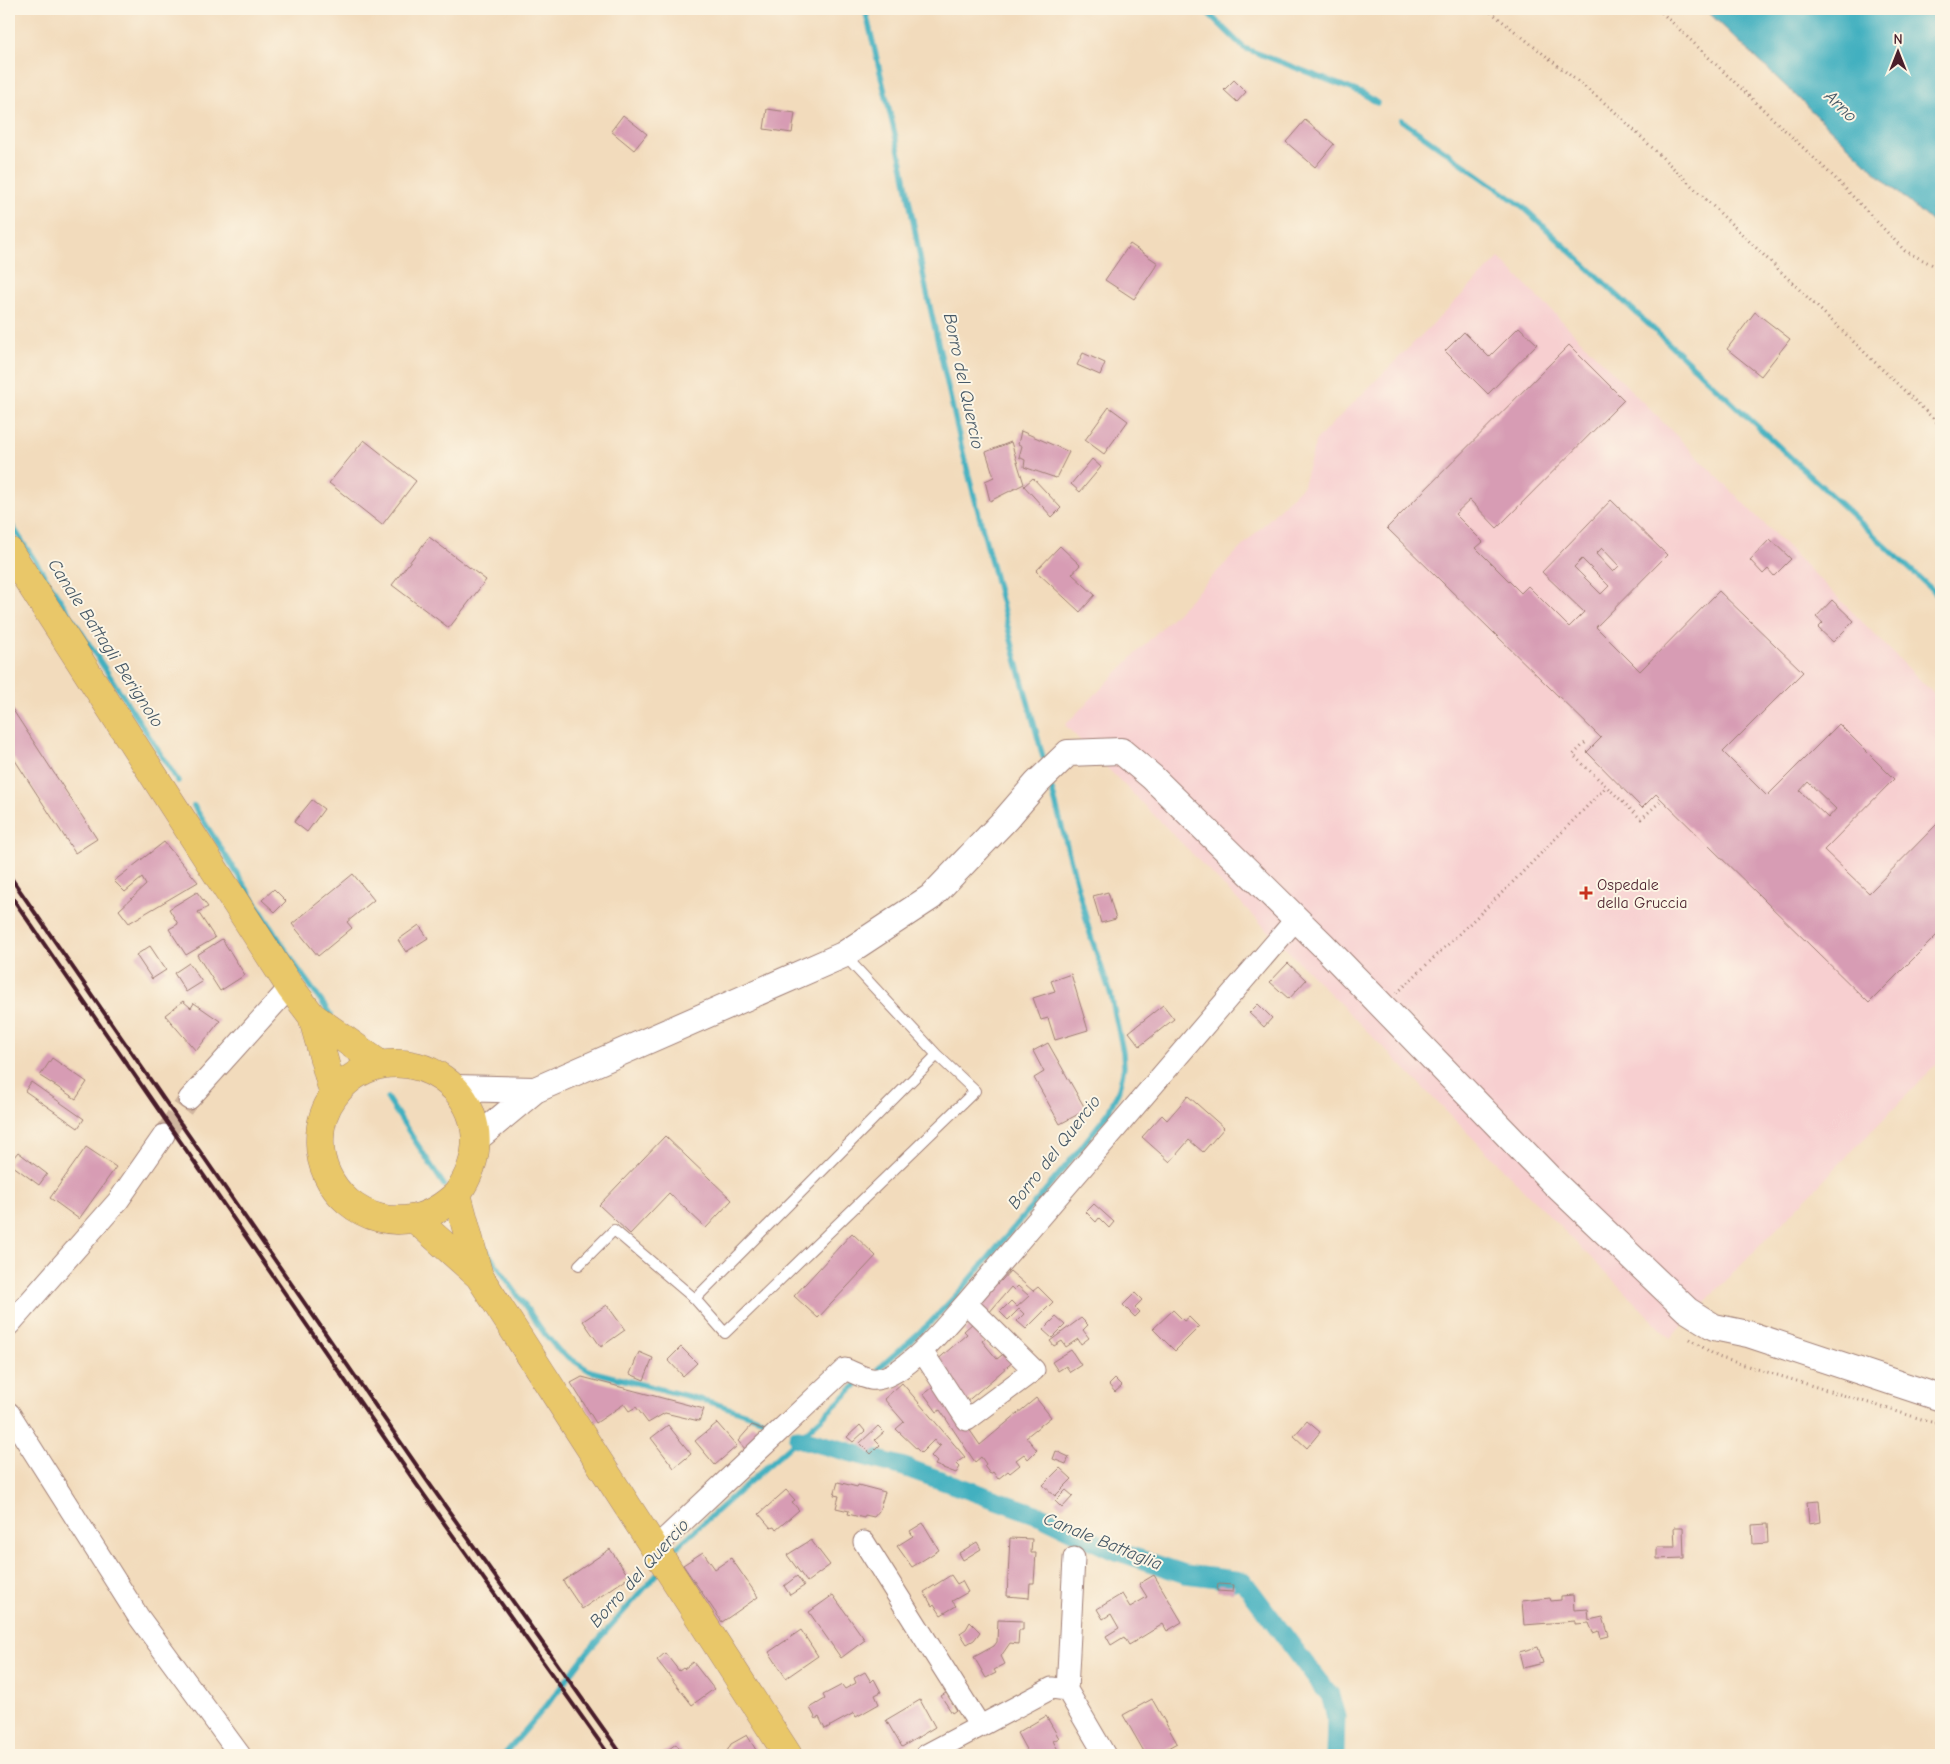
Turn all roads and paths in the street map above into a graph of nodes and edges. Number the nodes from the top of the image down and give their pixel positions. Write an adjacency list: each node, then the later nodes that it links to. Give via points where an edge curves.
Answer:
1 (1487, 9): 4 (path, via 1611,108)
2 (1658, 9): 3 (path, via 1838,181 1905,251)
3 (1941, 269)
4 (1941, 426)
5 (9, 551): 11 (main road)
6 (1585, 743): 7 (path, via 1573,755)
7 (1607, 786): 8 (path, via 1641,820); 12 (path, via 1507,888)
8 (1662, 800)
9 (1296, 919): 10 (street, via 1152,776 1121,751 1068,753 932,897); 12 (street); 27 (street)
10 (843, 954): 14 (lane); 17 (street)
11 (290, 987): 13 (main road); 19 (street)
12 (1382, 1007): 30 (street, via 1554,1184 1687,1310 1714,1327 1748,1334)
13 (312, 1016): 15 (main road); 18 (main road)
14 (937, 1055): 26 (lane); 26 (lane, via 975,1091 725,1333)
15 (381, 1065): 16 (main road, via 403,1064 422,1068 437,1074); 18 (main road, via 346,1082)
16 (455, 1088): 17 (street); 21 (main road, via 473,1120)
17 (535, 1090): 21 (street)
18 (334, 1096): 23 (main road, via 320,1128 319,1150 328,1179 355,1208 372,1216 391,1220)
19 (189, 1099)
20 (164, 1134): 28 (street, via 118,1201)
21 (476, 1139): 22 (main road, via 475,1158 467,1180)
22 (457, 1194): 23 (main road, via 433,1212); 25 (main road)
23 (414, 1219): 25 (main road)
24 (579, 1264): 26 (lane, via 614,1230)
25 (479, 1276): 33 (main road)
26 (695, 1299)
27 (966, 1303): 29 (street); 29 (street, via 1034,1370 967,1420)
28 (9, 1325)
29 (922, 1351): 33 (street, via 893,1375 871,1379 845,1369)
30 (1941, 1398)
31 (9, 1413): 37 (street, via 138,1616)
32 (864, 1542): 36 (street)
33 (655, 1548): 38 (main road)
34 (1074, 1558): 35 (street)
35 (1067, 1690): 36 (street, via 1052,1688); 40 (street)
36 (980, 1726): 39 (street)
37 (240, 1755)
38 (788, 1755)
39 (926, 1755)
40 (1105, 1755)

